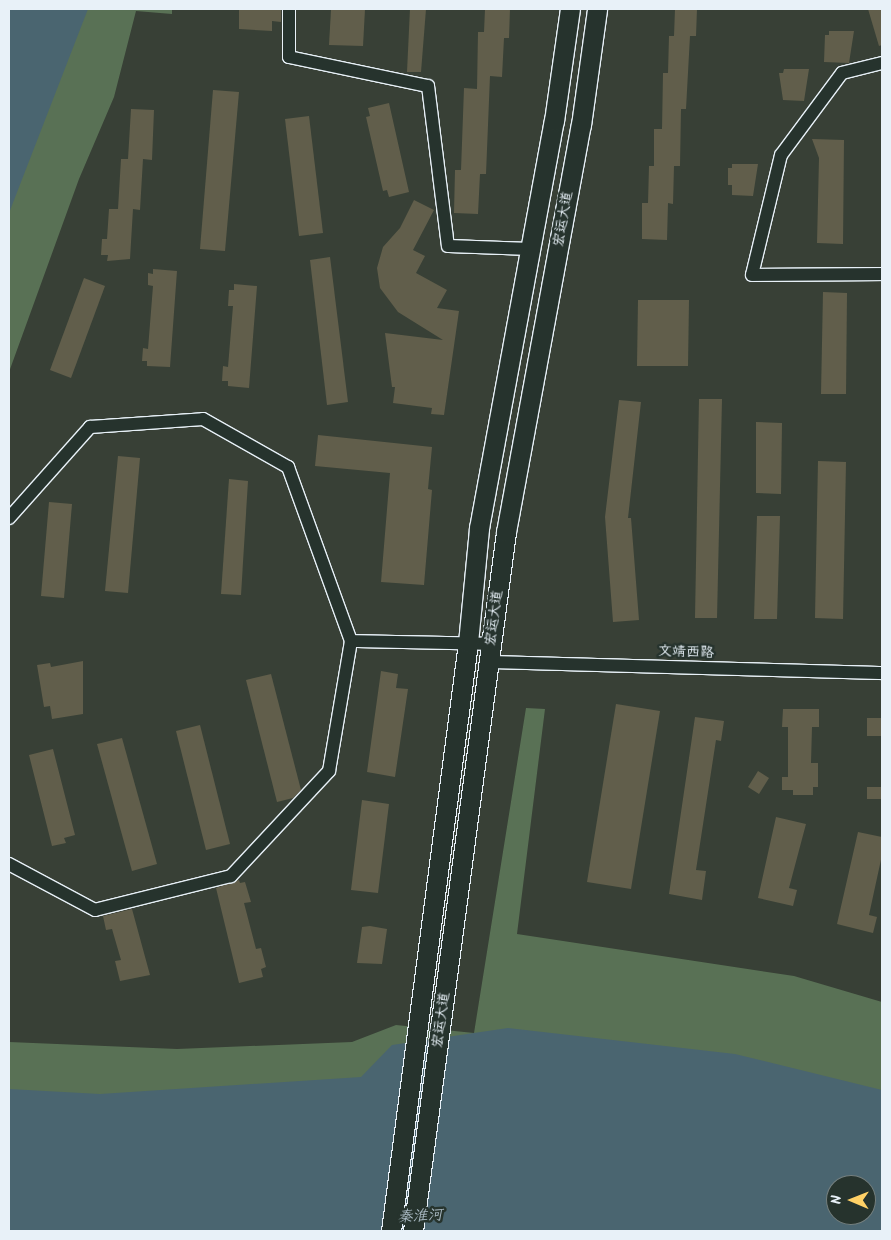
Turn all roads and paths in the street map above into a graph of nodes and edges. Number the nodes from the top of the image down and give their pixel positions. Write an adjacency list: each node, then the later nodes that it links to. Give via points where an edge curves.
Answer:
1 (289, 9): 5 (street, via 289,57 428,86 448,246)
2 (570, 9): 5 (main road, 宏运大道)
3 (597, 9): 10 (main road, 宏运大道, via 581,125 506,532)
4 (882, 62): 6 (street, via 842,73 781,155 752,275)
5 (531, 249): 9 (main road, 宏运大道, via 480,528)
6 (882, 274)
7 (9, 518): 8 (street, via 90,427 203,418 288,467)
8 (352, 641): 9 (street, 文靖西路); 12 (street, via 329,771 231,876 94,910)
9 (468, 643): 10 (street, 文靖西路); 13 (main road, 宏运大道)
10 (490, 653): 11 (street, 文靖西路); 14 (main road, 宏运大道)
11 (882, 673)
12 (9, 864)
13 (391, 1231)
14 (413, 1231)

